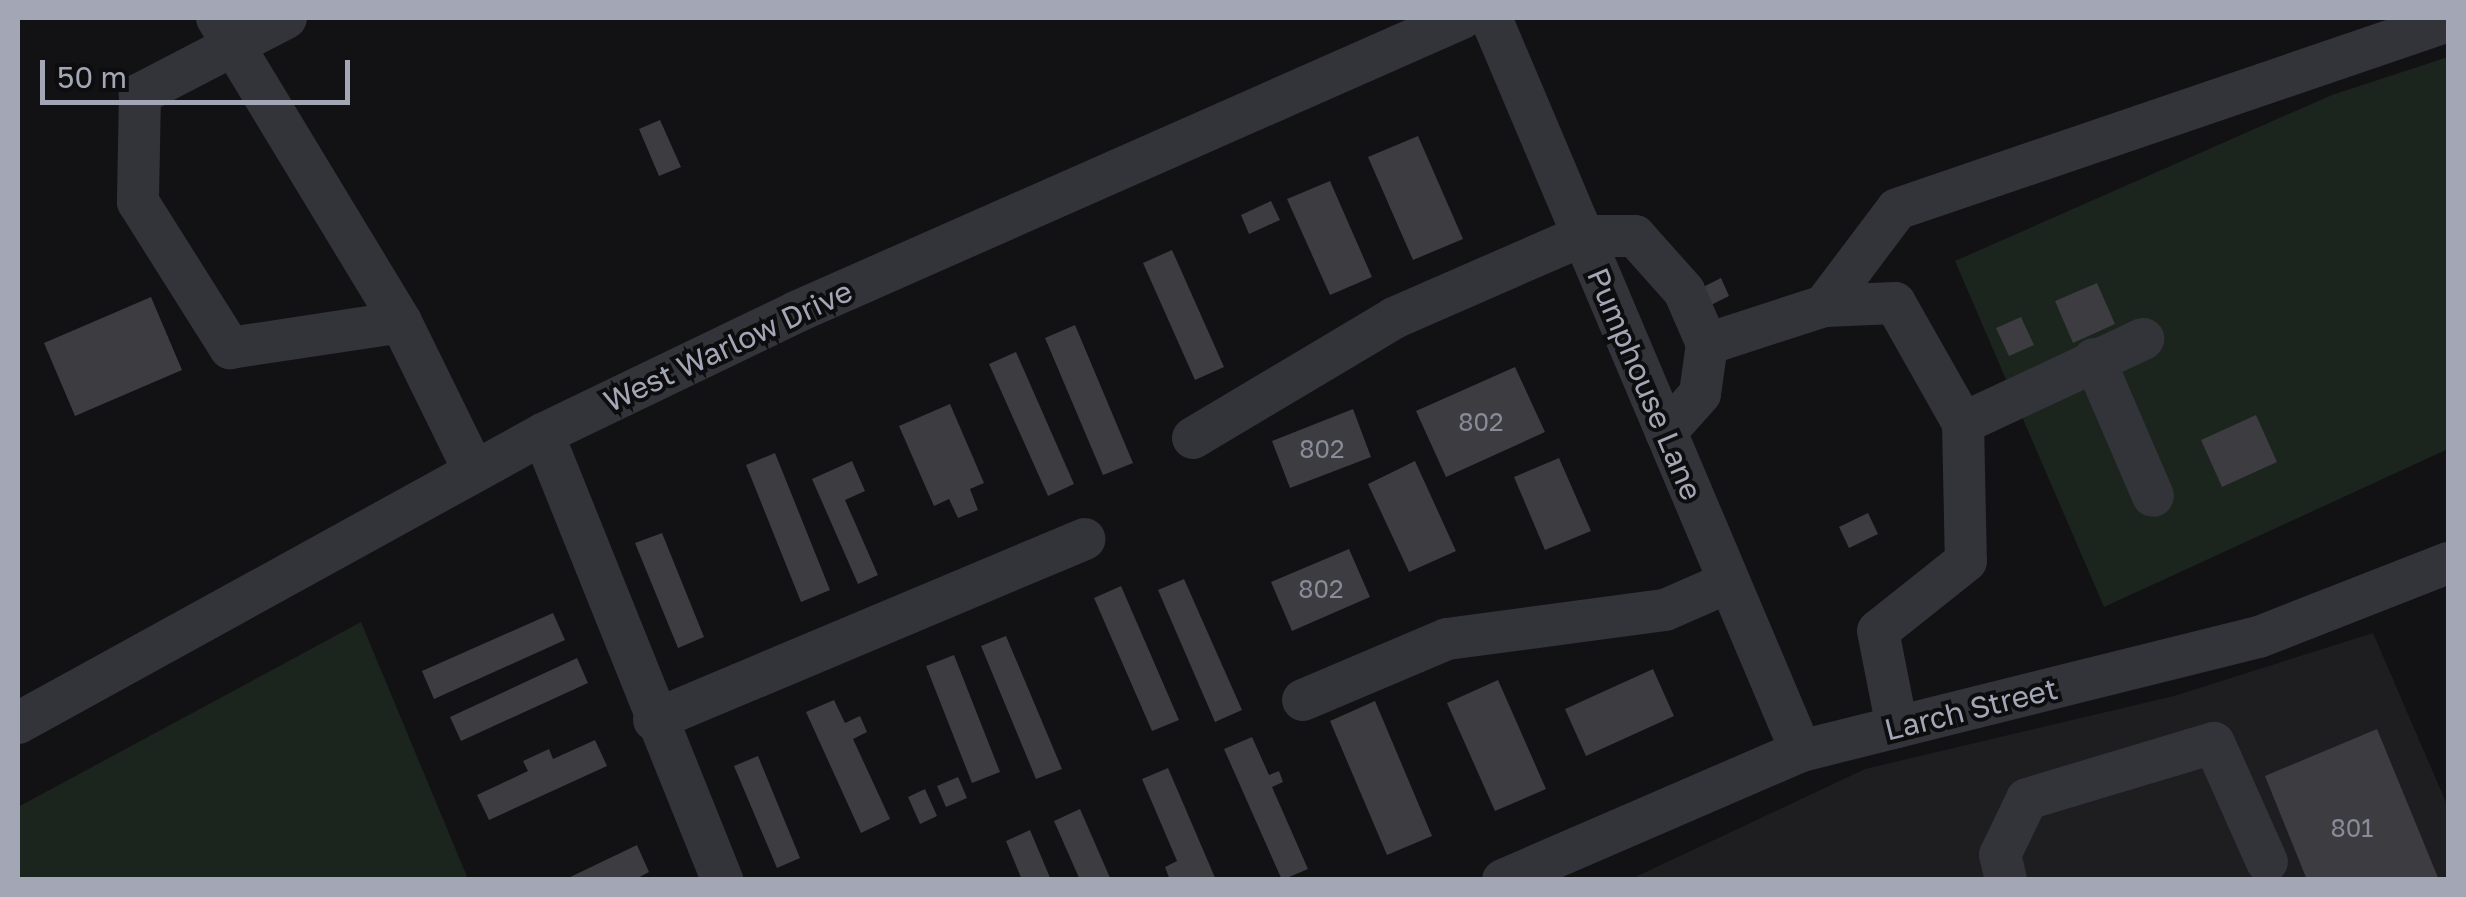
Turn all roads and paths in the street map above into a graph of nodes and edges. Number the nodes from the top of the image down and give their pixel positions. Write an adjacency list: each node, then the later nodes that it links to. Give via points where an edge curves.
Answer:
1 (286, 18): 6 (street)
2 (1462, 18): 5 (street, West Warlow Drive)
3 (1491, 18): 7 (street, Pumphouse Lane)
4 (2448, 21): 8 (street, via 1897,209)
5 (1395, 30): 15 (street, West Warlow Drive)
6 (226, 31): 9 (street); 9 (street, via 140,94 138,202 230,348)
7 (1582, 236): 11 (street, via 1635,236 1684,290); 14 (street, Pumphouse Lane); 16 (street, via 1394,318)
8 (1824, 306): 11 (street); 13 (street, via 1895,303)
9 (401, 322): 17 (street)
10 (2144, 338): 12 (street)
11 (1708, 344): 14 (street, via 1700,394)
12 (2094, 359): 13 (street); 18 (street)
13 (1963, 423): 25 (street, via 1966,561 1878,631)
14 (1666, 432): 21 (street, Pumphouse Lane)
15 (543, 434): 17 (street, West Warlow Drive); 23 (street)
16 (1193, 438)
17 (474, 471): 24 (street, West Warlow Drive)
18 (2153, 496)
19 (1084, 539): 23 (street)
20 (2448, 563): 25 (street, Larch Street, via 2259,637)
21 (1729, 582): 22 (street, via 1665,610 1447,639); 26 (street, Pumphouse Lane)
22 (1303, 700)
23 (654, 720): 28 (street)
24 (18, 723)
25 (1898, 727): 26 (street, Larch Street)
26 (1802, 751): 29 (street, Larch Street)
27 (2267, 862): 30 (street, via 2214,744 2026,799 2000,855)
28 (722, 880)
29 (1503, 880)
30 (2006, 880)

